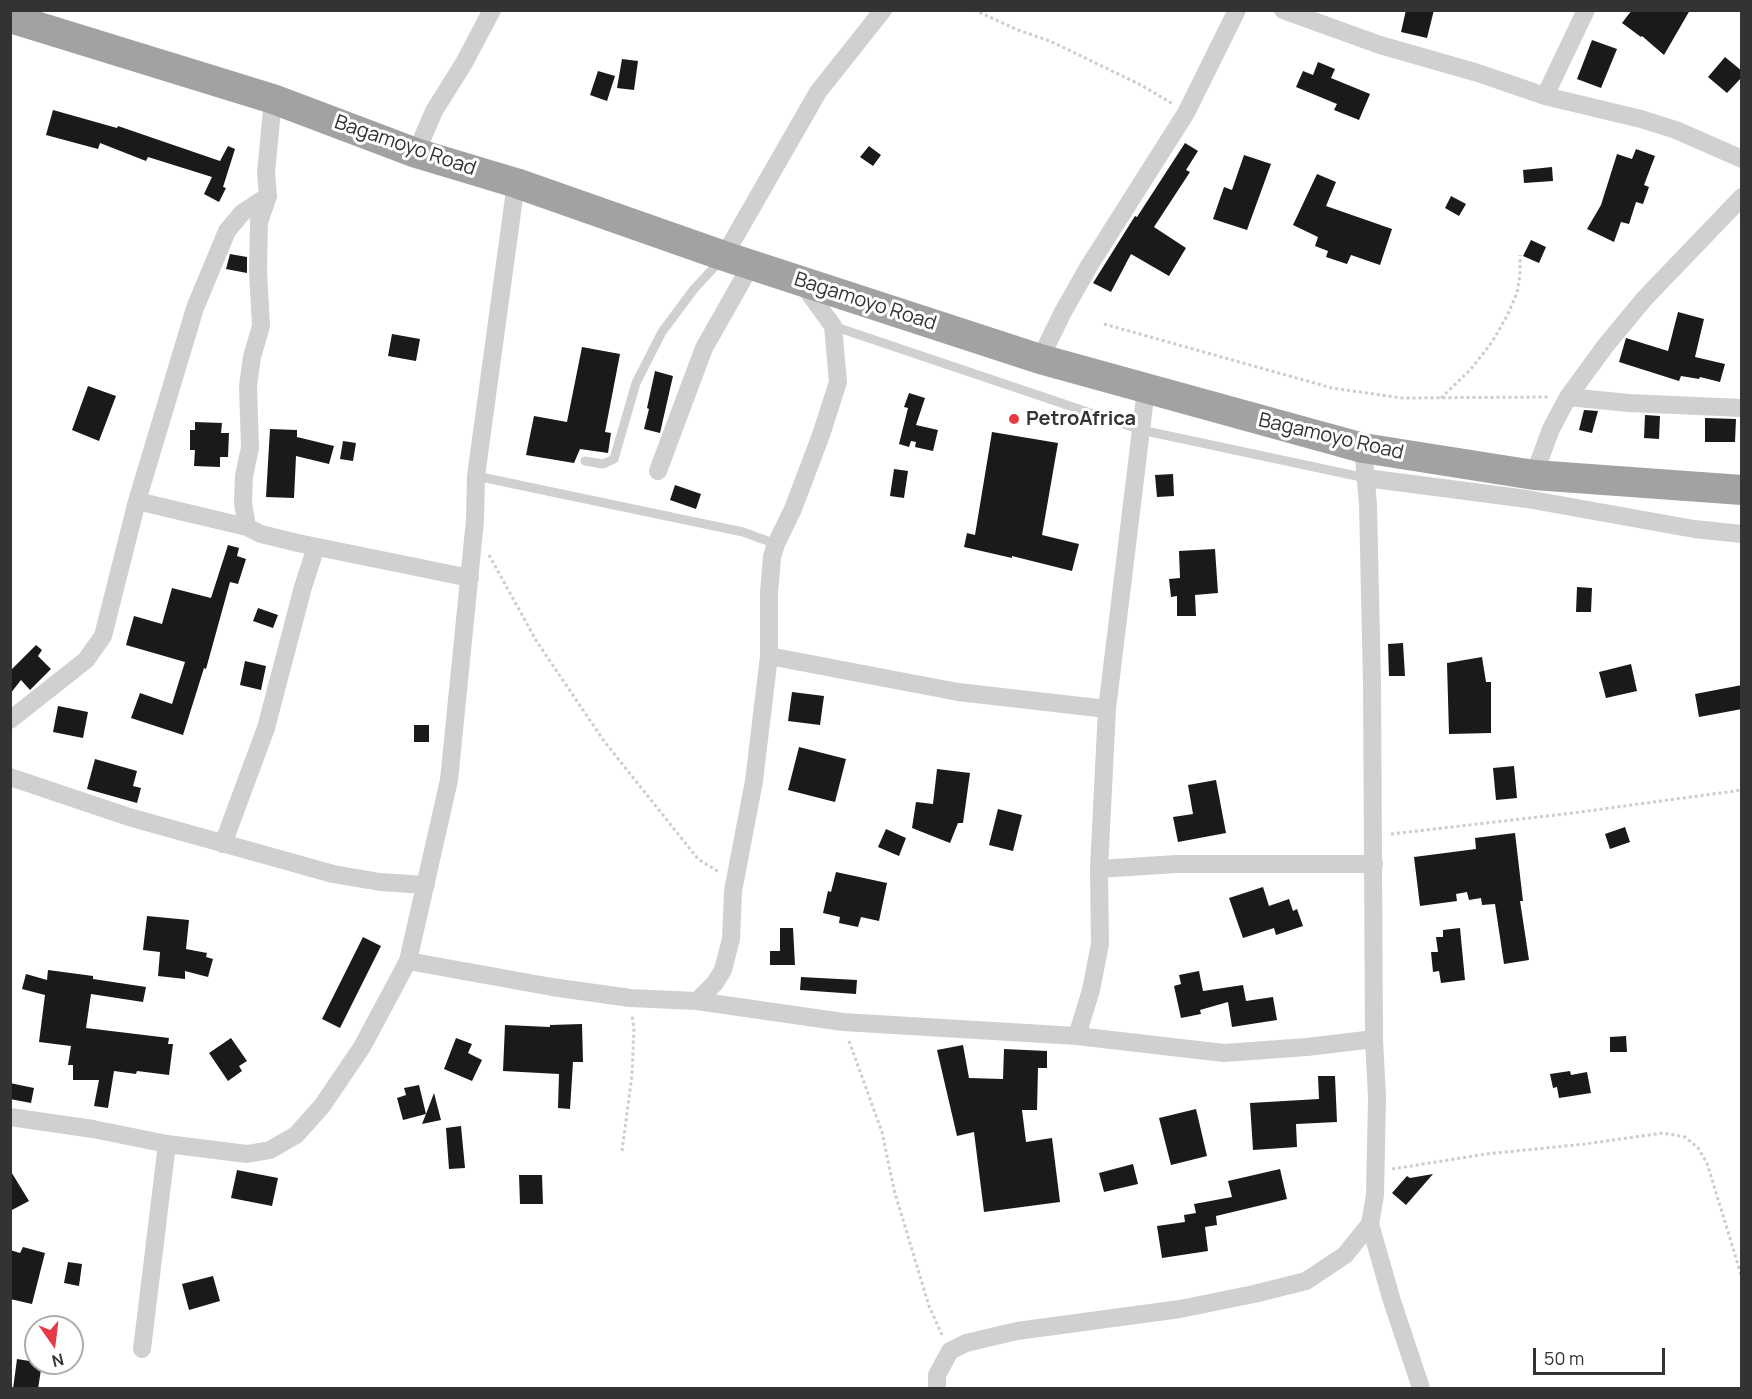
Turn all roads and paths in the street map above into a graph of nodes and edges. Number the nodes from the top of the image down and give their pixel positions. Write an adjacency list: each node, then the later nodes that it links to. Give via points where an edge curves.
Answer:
1 (492, 10): 11 (street, via 434,111)
2 (883, 10): 17 (street, via 818,92)
3 (974, 10): 10 (path, via 1110,69)
4 (1236, 10): 10 (street)
5 (1283, 10): 8 (street, via 1380,45)
6 (1586, 10): 8 (street)
7 (10, 18): 9 (highway, Bagamoyo Road)
8 (1545, 96): 12 (street, via 1676,130)
9 (273, 99): 11 (highway, Bagamoyo Road); 14 (street, via 266,172)
10 (1186, 113): 21 (street, via 1089,266)
11 (416, 153): 13 (highway, Bagamoyo Road)
12 (1742, 159)
13 (516, 183): 17 (highway, Bagamoyo Road); 31 (street)
14 (268, 196): 34 (street, via 242,213 222,242 195,308); 35 (street, via 259,222 261,326 248,386 250,448 243,503)
15 (1742, 197): 23 (street, via 1645,298)
16 (1520, 255): 24 (path, via 1517,293 1507,316 1492,342)
17 (737, 260): 18 (highway, Bagamoyo Road); 28 (lane, via 694,289 662,332 636,383 614,459 603,464); 29 (street)
18 (801, 281): 20 (street); 21 (highway, Bagamoyo Road)
19 (1104, 324): 24 (path, via 1332,388 1402,398)
20 (833, 326): 26 (lane); 38 (street, via 838,382 793,509)
21 (1040, 360): 22 (highway, Bagamoyo Road)
22 (1146, 389): 26 (street); 27 (highway, Bagamoyo Road)
23 (1568, 397): 24 (path); 25 (street); 30 (street)
24 (1441, 398)
25 (1742, 408)
26 (1141, 430): 32 (lane); 42 (street)
27 (1363, 448): 30 (highway, Bagamoyo Road); 32 (street)
28 (585, 461)
29 (658, 471)
30 (1534, 475): 33 (highway, Bagamoyo Road)
31 (476, 476): 37 (street); 38 (lane, via 743,532)
32 (1366, 477): 36 (street); 46 (street)
33 (1742, 490)
34 (137, 501): 35 (street); 43 (street, via 103,636 86,660)
35 (247, 527): 39 (street)
36 (1742, 534)
37 (473, 535): 40 (street); 51 (path, via 495,565 537,642 604,741 698,860 714,867)
38 (776, 544): 41 (street, via 770,573)
39 (316, 547): 40 (street); 47 (street, via 266,728)
40 (470, 578): 50 (street, via 449,780)
41 (769, 656): 42 (street, via 958,692); 51 (street, via 754,781)
42 (1107, 709): 49 (street)
43 (10, 720)
44 (10, 777): 47 (street)
45 (1742, 790): 46 (path)
46 (1374, 836): 48 (street)
47 (223, 844): 50 (street, via 333,874)
48 (1374, 864): 49 (street, via 1176,864); 57 (street)
49 (1099, 869): 56 (street, via 1100,944)
50 (426, 885): 52 (street)
51 (733, 891): 54 (street, via 728,956 715,983)
52 (408, 962): 53 (street); 59 (street, via 362,1047 322,1106 296,1135 270,1150 247,1154)
53 (630, 998): 54 (street); 60 (path, via 634,1028 632,1075)
54 (697, 1001): 55 (street)
55 (843, 1022): 56 (street); 65 (path, via 882,1132 894,1190 929,1306)
56 (1077, 1036): 57 (street, via 1224,1053)
57 (1374, 1039): 61 (street)
58 (10, 1117): 59 (street)
59 (167, 1144): 64 (street)
60 (622, 1151)
61 (1376, 1173): 62 (street); 63 (path, via 1434,1161 1663,1133 1684,1137 1698,1148 1707,1163)
62 (1370, 1224): 65 (street, via 1345,1255 1306,1281 1180,1309 1017,1331 966,1343); 67 (street)
63 (1742, 1278)
64 (142, 1349)
65 (950, 1351): 66 (street, via 937,1375)
66 (937, 1389)
67 (1421, 1389)

